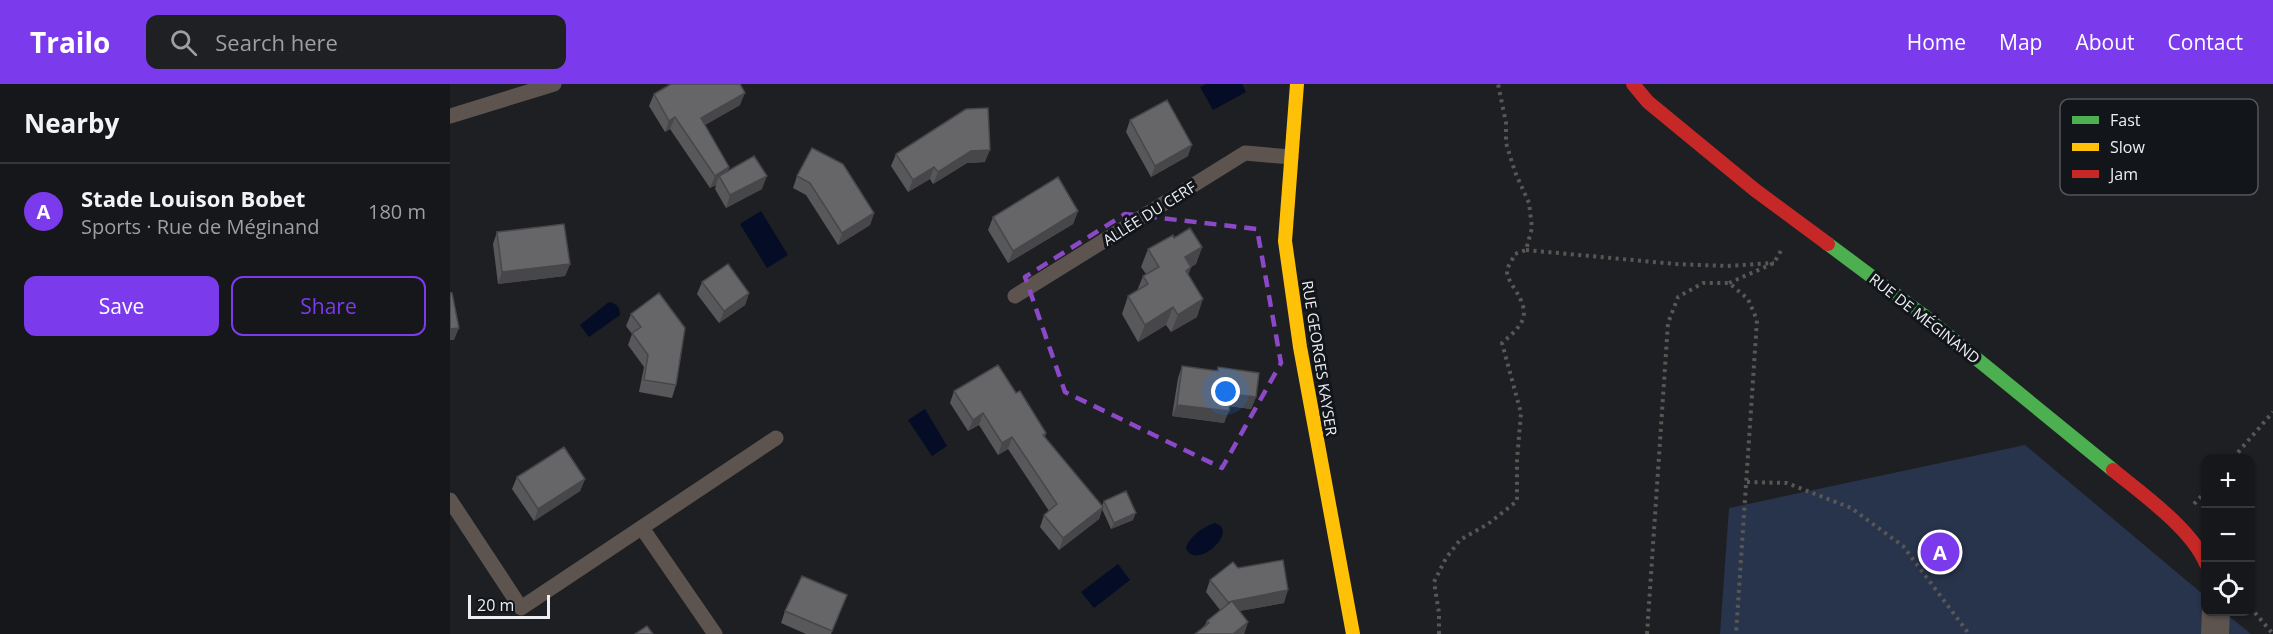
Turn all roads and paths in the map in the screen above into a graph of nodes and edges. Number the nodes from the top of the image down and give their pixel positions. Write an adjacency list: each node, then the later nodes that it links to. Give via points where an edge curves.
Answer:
1 (554, 84): 5 (lane)
2 (1297, 84): 6 (street, RUE GEORGES KAYSER)
3 (1498, 84): 8 (path, via 1506,143 1529,202 1532,228)
4 (1633, 84): 7 (street, RUE DE MÉGINAND, via 1648,102)
5 (450, 116)
6 (1291, 157): 11 (lane, ALLÉE DU CERF, via 1245,153); 22 (street, RUE GEORGES KAYSER, via 1285,241 1300,346)
7 (1796, 221): 9 (path); 18 (street, RUE DE MÉGINAND, via 1923,315 2156,505 2200,549)
8 (1526, 250): 9 (path, via 1675,264); 23 (path, via 1515,254 1507,269 1525,305 1524,317 1517,330 1502,343 1521,412 1517,501 1460,540 1446,558 1434,582)
9 (1774, 263): 10 (path)
10 (1729, 283): 15 (path, via 1748,299 1757,320); 24 (path, via 1703,283 1678,297 1668,323)
11 (1015, 296)
12 (2273, 412): 14 (path)
13 (776, 438): 17 (lane)
14 (2237, 454)
15 (1747, 482): 25 (path); 26 (path, via 1787,483 1851,508 1903,546)
16 (450, 500): 17 (lane, via 521,608)
17 (642, 528): 21 (lane)
18 (2204, 562)
19 (2255, 614): 28 (path)
20 (2216, 616): 27 (street)
21 (715, 634)
22 (1353, 634)
23 (1439, 634)
24 (1647, 634)
25 (1736, 634)
26 (1969, 634)
27 (2215, 634)
28 (2273, 634)

